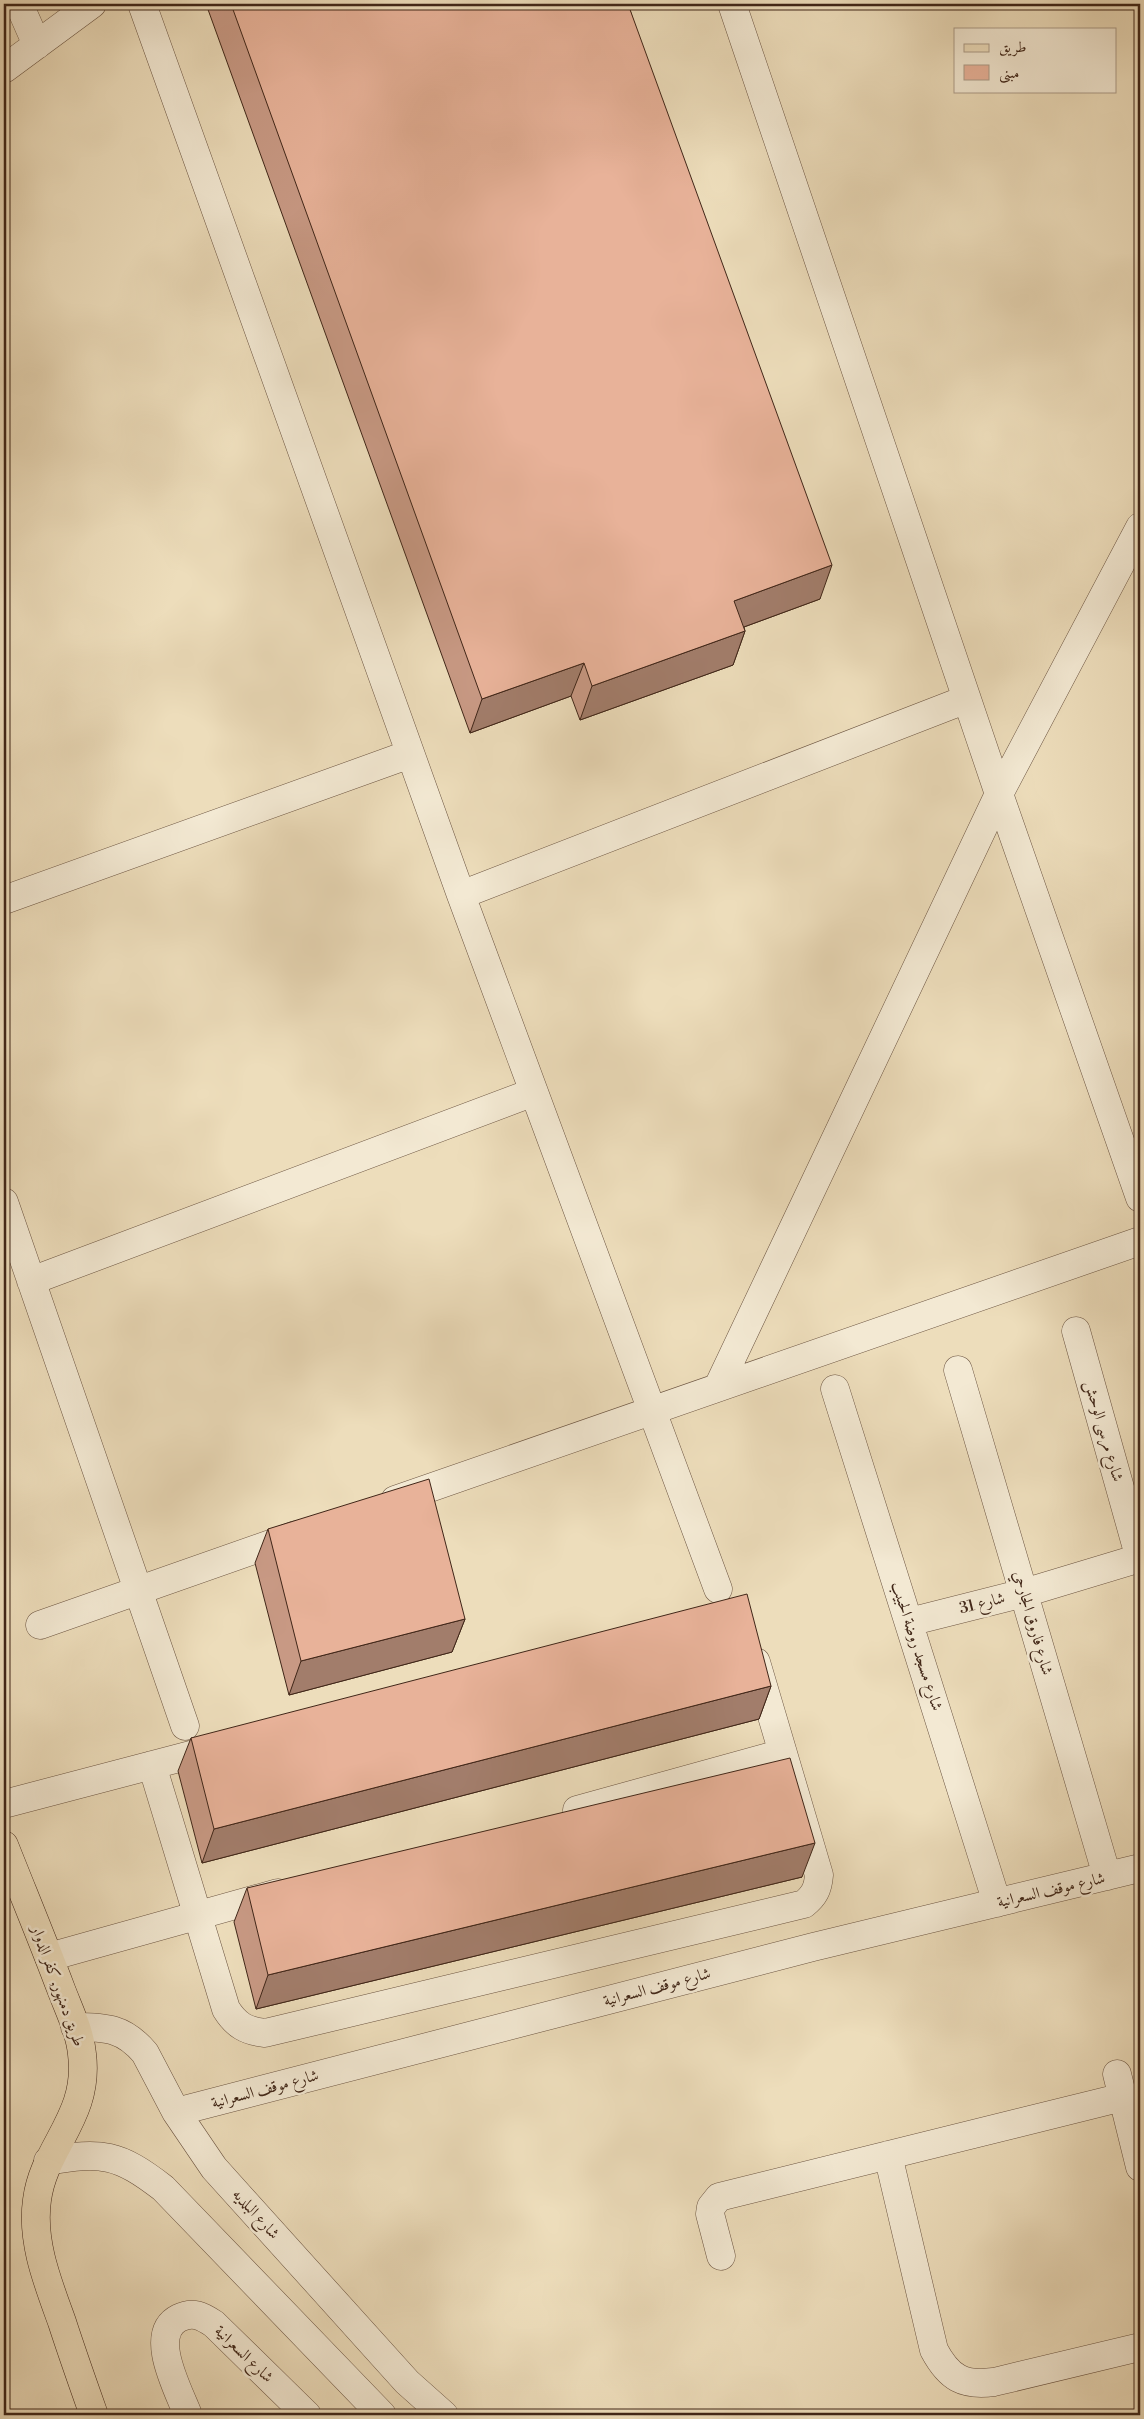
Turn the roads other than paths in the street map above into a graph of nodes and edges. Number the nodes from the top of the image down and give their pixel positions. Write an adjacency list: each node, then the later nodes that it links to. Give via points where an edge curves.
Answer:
1 (20, 4): 5 (street)
2 (92, 4): 5 (street)
3 (142, 4): 9 (street)
4 (732, 4): 8 (street)
5 (37, 45): 6 (street)
6 (4, 69)
7 (1140, 527): 10 (street)
8 (968, 699): 10 (street); 11 (street)
9 (410, 754): 11 (street); 12 (street)
10 (1000, 794): 14 (street); 20 (street)
11 (460, 895): 13 (street)
12 (4, 900)
13 (534, 1092): 17 (street); 22 (street)
14 (1140, 1198)
15 (4, 1202): 17 (street)
16 (1140, 1241): 20 (street)
17 (31, 1281): 27 (street)
18 (1076, 1331): 25 (street, شارع مرسى الوحش)
19 (958, 1370): 28 (street, شارع فاروق الجارحي)
20 (718, 1387): 22 (street)
21 (835, 1389): 29 (street, شارع مسجد روضة الحبيب)
22 (652, 1410): 23 (street); 26 (street)
23 (372, 1508)
24 (316, 1528): 27 (street)
25 (1140, 1559): 28 (street, شارع 31)
26 (718, 1589)
27 (138, 1590): 30 (street); 32 (street)
28 (1024, 1593): 29 (street, شارع 31); 40 (street, شارع فاروق الجارحي)
29 (909, 1622): 42 (street, شارع مسجد روضة الحبيب)
30 (40, 1625)
31 (748, 1636): 34 (street)
32 (186, 1726)
33 (248, 1740): 35 (street)
34 (783, 1753): 37 (street); 43 (street, via 818,1875 818,1886 812,1897 793,1908 265,2033 241,2027 229,2014)
35 (152, 1765): 36 (street); 43 (street)
36 (4, 1804)
37 (553, 1817)
38 (4, 1845): 44 (main road, طريق دمنهور, كفر الدوار)
39 (1140, 1868): 40 (street, شارع موقف السعرانية)
40 (1107, 1876): 42 (street, شارع موقف السعرانية)
41 (303, 1886): 43 (street)
42 (997, 1902): 46 (street, شارع موقف السعرانية)
43 (198, 1915): 44 (street)
44 (50, 1957): 45 (main road, طريق دمنهور, كفر الدوار)
45 (75, 2027): 46 (street, شارع البلديه, via 106,2027 135,2042 155,2070); 48 (main road, طريق دمنهور, كفر الدوار, via 82,2054 82,2083 76,2112)
46 (176, 2112): 56 (street, شارع البلديه, via 214,2168 407,2382)
47 (888, 2155): 49 (street, via 1120,2085); 50 (street, via 719,2197 710,2214); 51 (street, via 934,2350 943,2366 958,2379 976,2384 994,2382)
48 (48, 2161): 52 (main road, طريق دمنهور, كفر الدوار, via 37,2200 37,2241 47,2280); 55 (street, via 83,2154 113,2158 140,2170 163,2188)
49 (1140, 2167)
50 (721, 2256)
51 (1140, 2348)
52 (94, 2415)
53 (188, 2415): 54 (street, شارع السعرانية, via 164,2348 165,2333 173,2321 187,2314 202,2315 214,2324)
54 (307, 2415)
55 (382, 2415)
56 (444, 2415)

